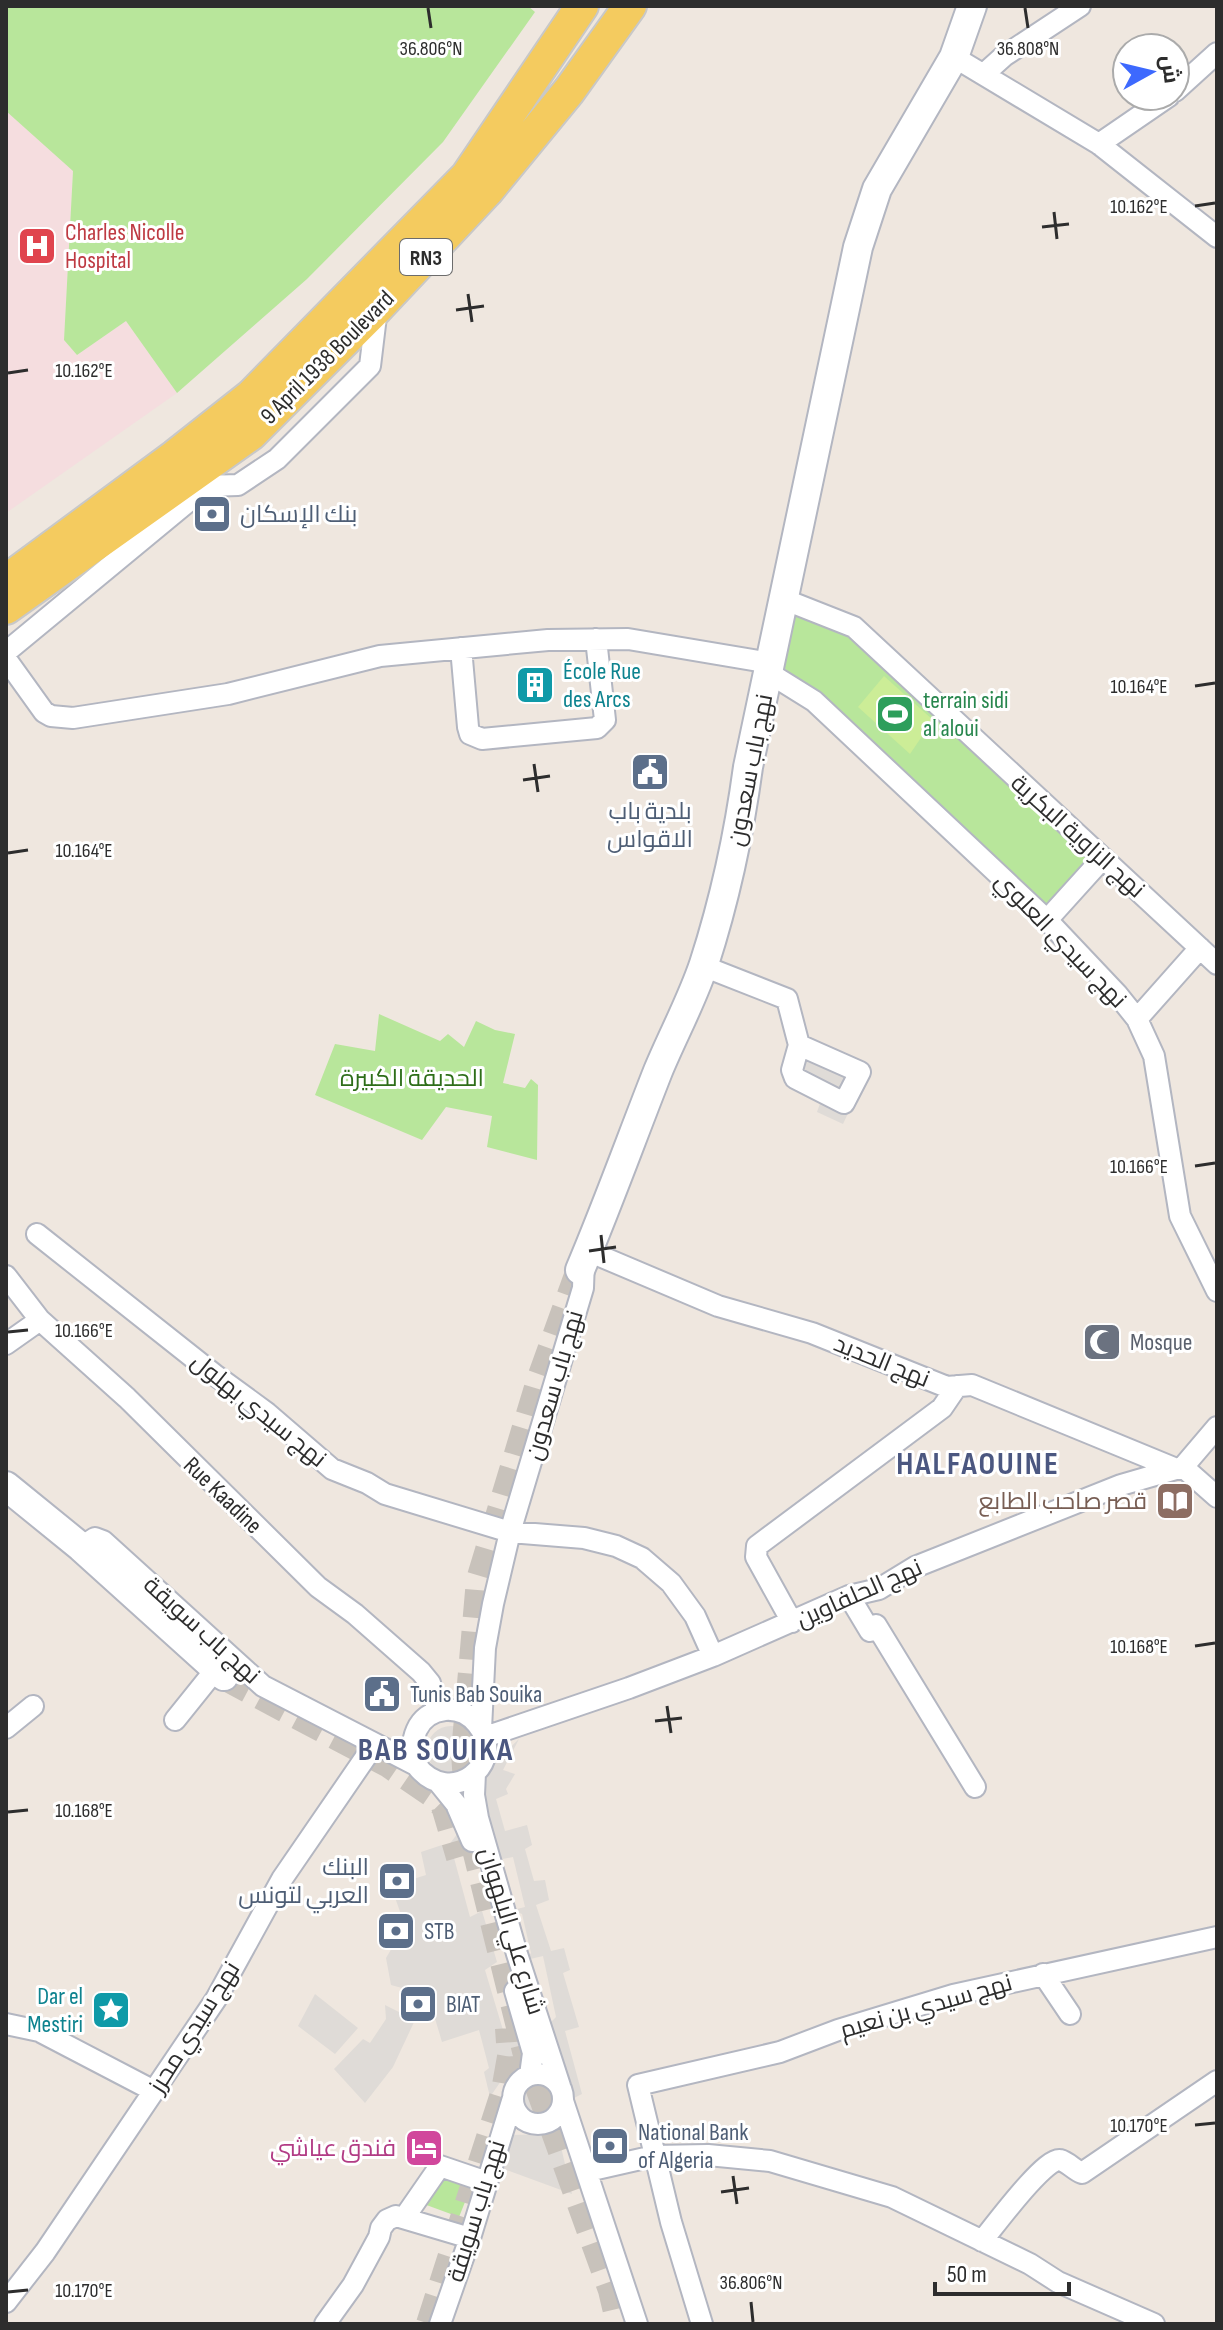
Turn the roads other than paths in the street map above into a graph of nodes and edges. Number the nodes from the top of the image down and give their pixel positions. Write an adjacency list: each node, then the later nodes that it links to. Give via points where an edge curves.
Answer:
1 (582, 6): 13 (main road, 9 April 1938 Boulevard / RN3)
2 (599, 6): 13 (main road, 9 April 1938 Boulevard, via 490,155)
3 (616, 6): 13 (main road, 9 April 1938 Boulevard, via 564,86)
4 (630, 6): 13 (main road, 9 April 1938 Boulevard / RN3, via 569,91)
5 (972, 6): 8 (main road, نهج باب سعدون)
6 (1080, 6): 9 (street)
7 (1217, 53): 10 (street)
8 (954, 57): 9 (street); 19 (main road, نهج باب سعدون, via 877,189 858,247)
9 (984, 74): 12 (street)
10 (1191, 77)
11 (1146, 112): 12 (street)
12 (1099, 144): 14 (street)
13 (477, 183): 15 (main road, 9 April 1938 Boulevard / RN3); 16 (main road, 9 April 1938 Boulevard / RN3)
14 (1217, 237)
15 (377, 308): 16 (main road, 9 April 1938 Boulevard / RN3, via 251,434); 24 (street, via 370,366 277,459 238,485 207,486)
16 (183, 467): 17 (main road, 9 April 1938 Boulevard); 18 (main road, 9 April 1938 Boulevard / RN3); 20 (main road, 9 April 1938 Boulevard / RN3); 21 (main road, 9 April 1938 Boulevard)
17 (6, 560)
18 (6, 581)
19 (783, 599): 26 (main road, نهج باب سعدون); 27 (street, نهج الزاوية البكرية, via 854,627)
20 (6, 608)
21 (6, 629)
22 (596, 639): 23 (street); 23 (street, via 605,720 601,725 482,739 470,734 468,727); 26 (street, via 677,645)
23 (461, 648): 25 (street, via 364,659 228,694 73,718 44,712)
24 (6, 652)
25 (6, 659)
26 (770, 668): 28 (street, نهج سيدي العلوي, via 814,701); 31 (main road, نهج باب سعدون, via 737,845)
27 (1103, 858): 28 (street); 29 (street, نهج الزاوية البكرية)
28 (1047, 920): 32 (street, نهج سيدي العلوي)
29 (1200, 948): 30 (street, نهج الزاوية البكرية); 32 (street)
30 (1217, 964)
31 (703, 966): 33 (street, via 787,999); 35 (main road, نهج باب سعدون)
32 (1137, 1019): 37 (street, نهج سيدي العلوي, via 1154,1056 1180,1216)
33 (799, 1045): 33 (street, via 794,1076 844,1103 860,1072)
34 (37, 1234): 45 (street, نهج سيدي بهلول, via 332,1469 385,1494)
35 (584, 1260): 40 (street, نهج الحديد, via 812,1333 947,1387); 45 (street, نهج باب سعدون, via 583,1288)
36 (6, 1276): 38 (street, Rue Kaadine)
37 (1217, 1291)
38 (40, 1320): 39 (street); 52 (street, Rue Kaadine, via 127,1398 318,1587 421,1672)
39 (6, 1344)
40 (957, 1386): 42 (street, نهج الحديد, via 972,1385); 48 (street, via 942,1408 757,1546 756,1557)
41 (1217, 1427): 42 (street)
42 (1179, 1467): 44 (street, نهج الحديد); 47 (street, نهج الحلفاوين, via 915,1567 879,1589)
43 (6, 1486): 46 (main road, نهج باب سويقة)
44 (1217, 1497)
45 (510, 1532): 49 (street, نهج سيدي بهلول, via 584,1538 642,1558 671,1583 695,1616); 55 (street, via 485,1648)
46 (81, 1547): 50 (main road, نهج باب سويقة); 56 (street, نهج باب سويقة, via 95,1538 103,1541 263,1686)
47 (849, 1596): 48 (street, نهج الحلفاوين); 60 (street, via 864,1625 870,1631 876,1625)
48 (792, 1622): 49 (street, نهج الحلفاوين)
49 (713, 1656): 55 (street, نهج الحلفاوين)
50 (220, 1672): 53 (street)
51 (33, 1706): 54 (street)
52 (438, 1711): 55 (street, via 463,1712); 57 (street, via 426,1717 412,1739)
53 (175, 1720)
54 (6, 1728)
55 (483, 1733): 58 (street, via 485,1756)
56 (374, 1745): 57 (street, نهج باب سويقة); 67 (street, نهج سيدي محرز, via 282,1879 216,1999)
57 (416, 1765): 59 (street)
58 (475, 1773): 59 (street, via 458,1783); 68 (street, شارع علي البلهوان, via 478,1818)
59 (439, 1783): 65 (street, شارع علي البلهوان, via 469,1829 533,2053)
60 (975, 1787)
61 (1217, 1937): 62 (street, نهج سيدي بن نعيم)
62 (1043, 1974): 63 (street); 70 (street, نهج سيدي بن نعيم, via 920,2004 769,2055 638,2085)
63 (1070, 2014)
64 (6, 2024): 67 (street, via 39,2031)
65 (530, 2075): 68 (street, via 544,2074); 69 (street, via 518,2084)
66 (1217, 2081): 75 (street, via 1082,2173 1055,2161 1032,2180)
67 (154, 2091): 76 (street, نهج سيدي محرز)
68 (562, 2094): 69 (street, via 557,2116 544,2124 522,2119); 71 (street, شارع علي البلهوان)
69 (513, 2098): 72 (street, نهج باب سويقة)
70 (654, 2156): 71 (street); 75 (street, via 770,2161 892,2197); 81 (street)
71 (588, 2171): 80 (street, شارع علي البلهوان)
72 (487, 2182): 73 (street, via 440,2166); 74 (street, نهج باب سويقة)
73 (404, 2218): 74 (street); 78 (street, via 387,2220 353,2285)
74 (470, 2238): 79 (street, نهج باب سويقة)
75 (982, 2241): 77 (street)
76 (6, 2302)
77 (1126, 2319): 82 (street)
78 (325, 2324)
79 (440, 2324)
80 (637, 2324)
81 (702, 2324)
82 (1154, 2324)

